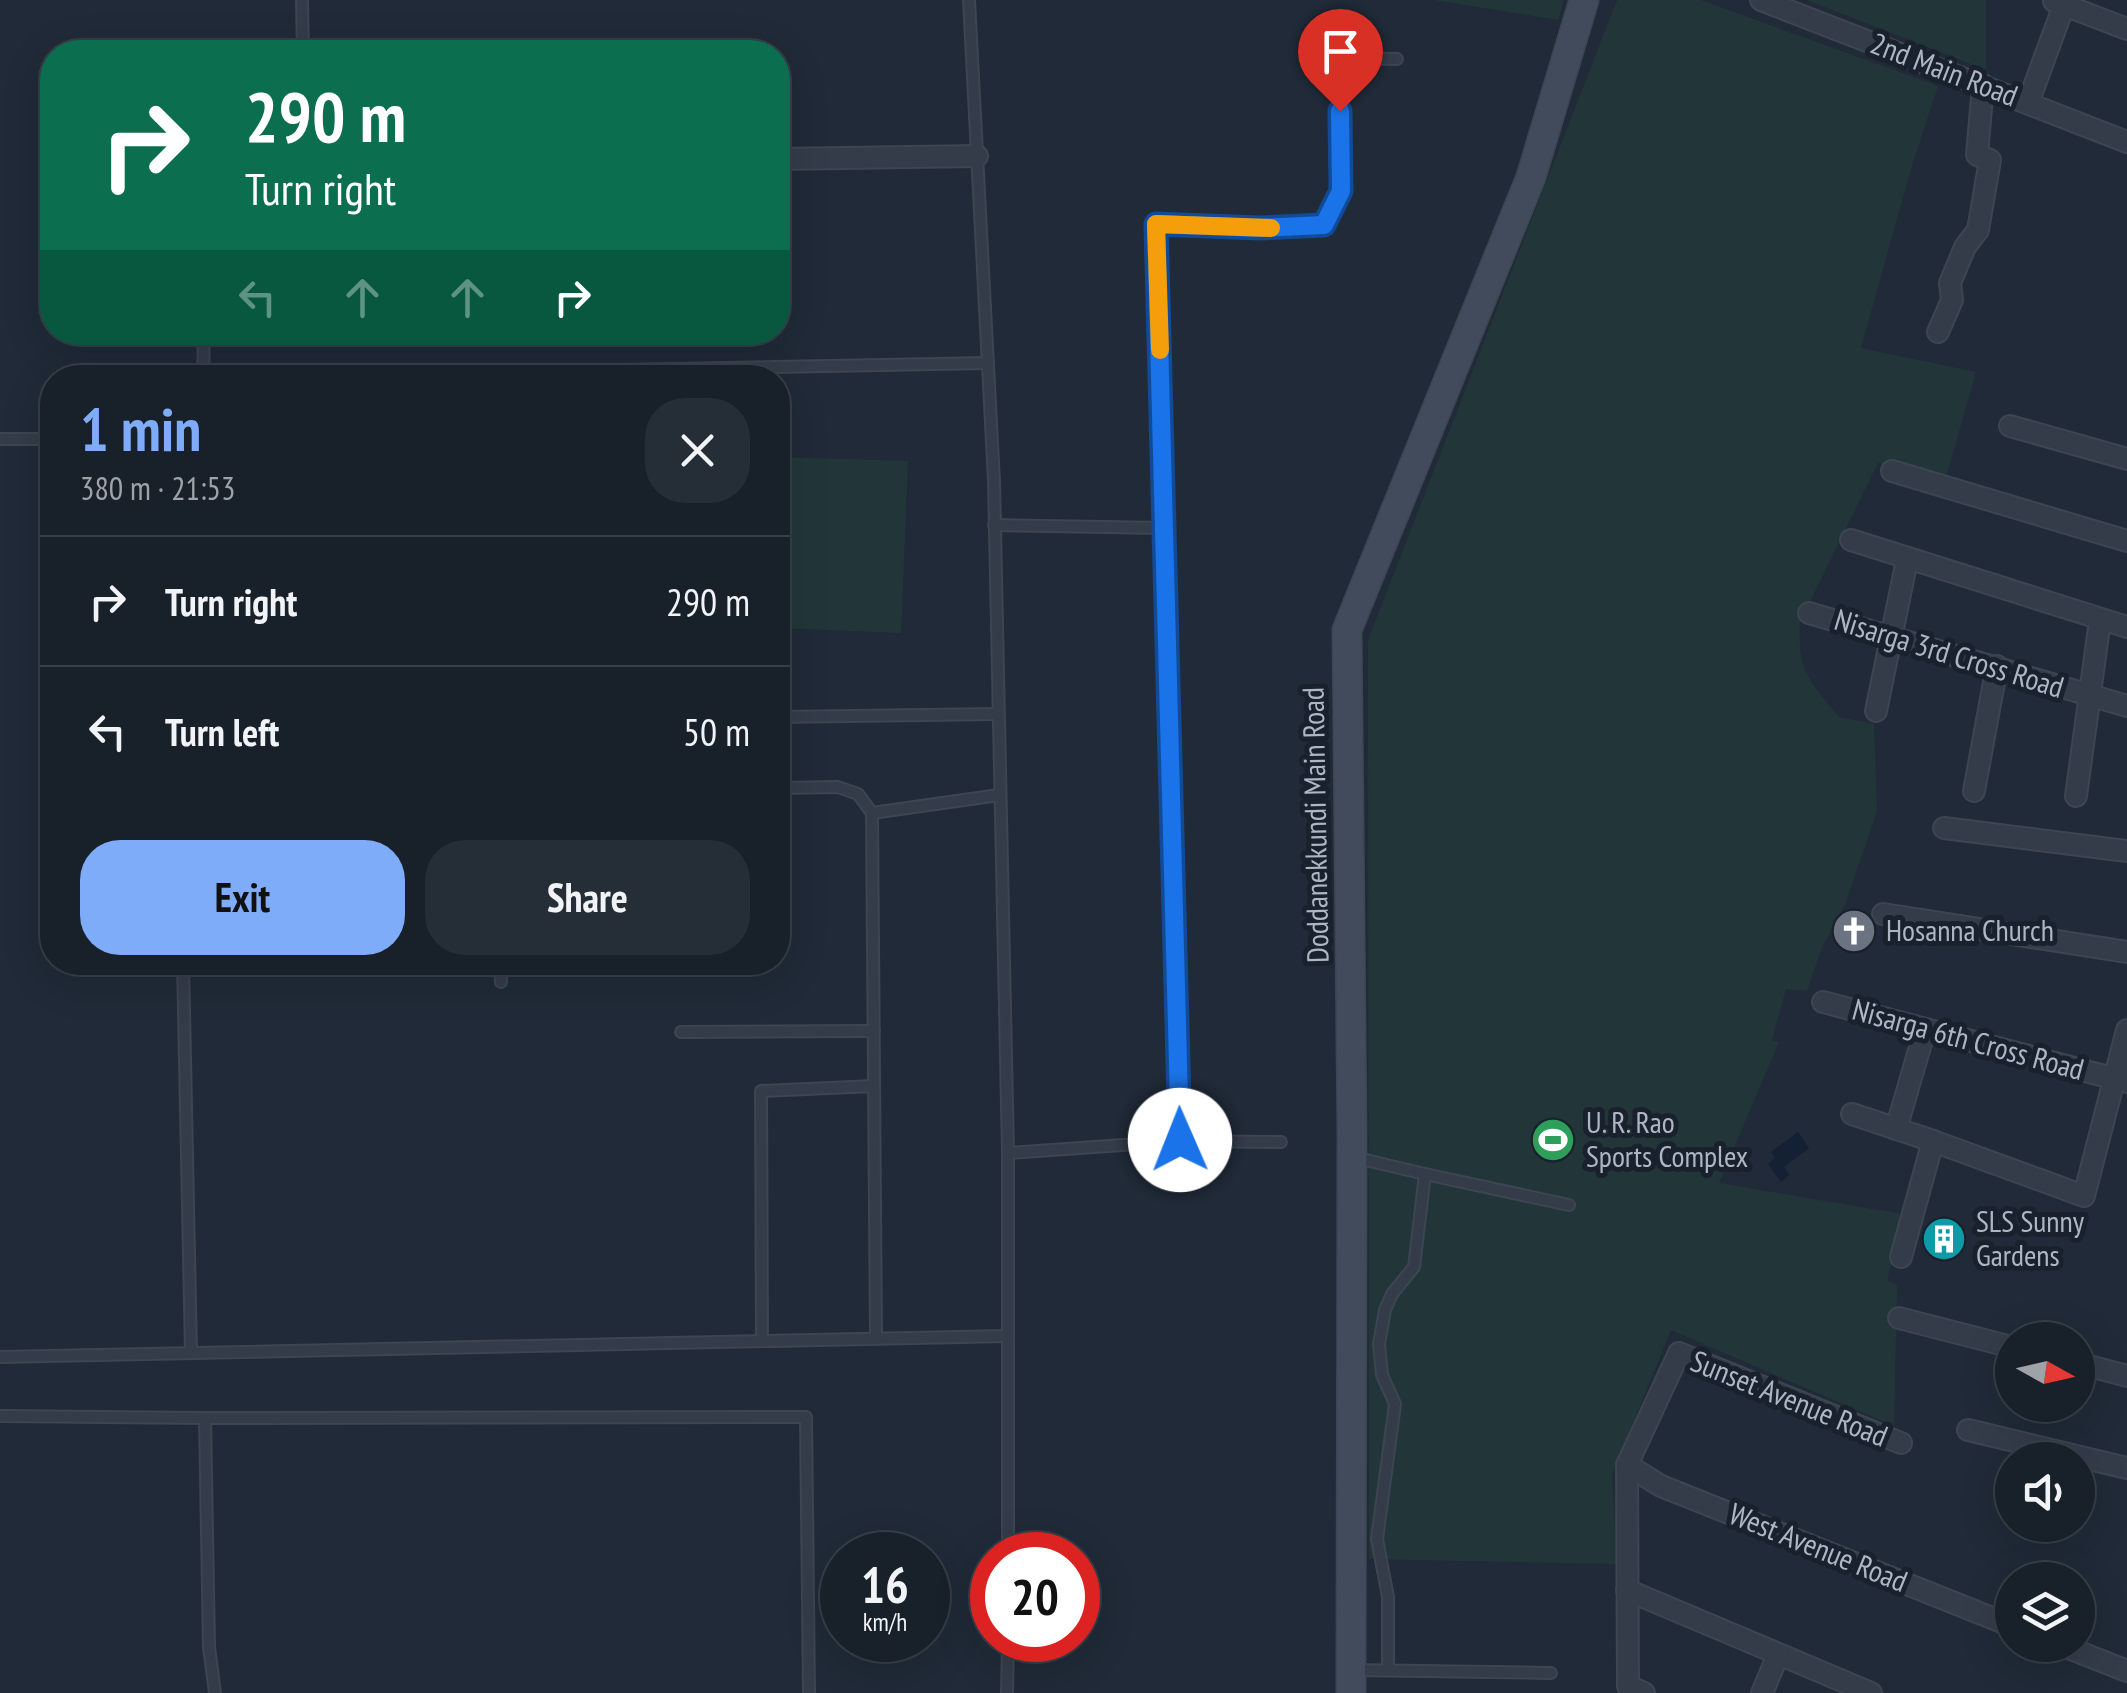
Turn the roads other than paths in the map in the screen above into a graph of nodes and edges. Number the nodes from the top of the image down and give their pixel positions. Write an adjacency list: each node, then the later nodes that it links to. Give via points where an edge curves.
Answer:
1 (302, 0): 7 (lane)
2 (969, 0): 12 (lane)
3 (1584, 0): 62 (street, Doddanekkundi Main Road, via 1531,177 1347,630)
4 (1761, 0): 9 (street, 2nd Main Road)
5 (2058, 2): 6 (street); 10 (street)
6 (2127, 29)
7 (303, 40)
8 (1397, 59): 23 (lane, via 1352,58 1340,111 1341,191 1324,225 1156,224)
9 (1983, 85): 10 (street, 2nd Main Road); 14 (street, via 1977,155 1990,160 1978,230 1950,283 1952,300)
10 (2028, 103): 11 (street, 2nd Main Road)
11 (2127, 142)
12 (977, 156): 13 (street); 15 (lane)
13 (790, 159)
14 (1938, 332)
15 (988, 363): 16 (lane); 22 (lane)
16 (790, 367)
17 (2010, 426): 20 (street)
18 (0, 439): 19 (lane)
19 (40, 439)
20 (2127, 458)
21 (1892, 471): 25 (street)
22 (994, 525): 23 (lane); 35 (lane)
23 (1164, 528): 58 (lane)
24 (1851, 540): 26 (street)
25 (2127, 541)
26 (1907, 560): 28 (street); 30 (street)
27 (1809, 612): 30 (street, Nisarga 3rd Cross Road)
28 (2100, 620): 29 (street); 32 (street, Nisarga 3rd Cross Road)
29 (2127, 627)
30 (1890, 636): 31 (street, Nisarga 3rd Cross Road); 34 (street)
31 (1996, 666): 32 (street, Nisarga 3rd Cross Road); 38 (street)
32 (2090, 696): 33 (street, Nisarga 3rd Cross Road); 40 (street, Nisarga 3rd Cross Road)
33 (2127, 706)
34 (1876, 712)
35 (997, 714): 36 (lane); 39 (lane)
36 (790, 717)
37 (790, 788): 41 (lane, via 838,786 858,794)
38 (1974, 791)
39 (1000, 795): 41 (lane); 61 (lane)
40 (2076, 796)
41 (872, 813): 52 (lane)
42 (1944, 828): 43 (street)
43 (2127, 852)
44 (1883, 914): 45 (street)
45 (2127, 952)
46 (183, 975): 71 (lane)
47 (501, 975): 48 (lane)
48 (501, 982)
49 (1823, 1002): 50 (street, Nisarga 6th Cross Road)
50 (1925, 1030): 54 (street, Nisarga 6th Cross Road); 57 (street)
51 (2127, 1030): 54 (street)
52 (874, 1031): 53 (lane); 55 (lane)
53 (681, 1032)
54 (2120, 1080): 59 (street, via 2084,1196)
55 (874, 1086): 68 (lane); 69 (lane, via 761,1091)
56 (1852, 1114): 57 (street)
57 (1896, 1129): 59 (street)
58 (1180, 1140): 60 (lane); 61 (lane)
59 (1933, 1141): 65 (street)
60 (1280, 1142)
61 (1008, 1152): 67 (lane)
62 (1352, 1156): 63 (lane); 90 (street, Doddanekkundi Main Road)
63 (1426, 1174): 64 (lane); 87 (lane, via 1414,1267 1392,1294 1378,1344 1395,1404 1377,1539 1388,1597)
64 (1569, 1206)
65 (1901, 1257)
66 (1899, 1318): 70 (street)
67 (1008, 1336): 68 (lane); 81 (lane)
68 (876, 1339): 69 (lane)
69 (762, 1341): 71 (lane)
70 (1995, 1343)
71 (191, 1352): 72 (lane)
72 (0, 1357)
73 (2095, 1368): 74 (street)
74 (2127, 1376)
75 (0, 1416): 76 (lane)
76 (205, 1418): 91 (lane); 92 (lane, via 806,1417)
77 (1968, 1430): 80 (street)
78 (1901, 1444): 79 (street, Sunset Avenue Road, via 1680,1352)
79 (1627, 1465): 82 (street, Sunset Avenue Road); 83 (street, West Avenue Road, via 1662,1486)
80 (2127, 1468)
81 (1008, 1532)
82 (1627, 1590): 84 (street); 94 (street, Sunset Avenue Road, via 1628,1686)
83 (1995, 1619)
84 (1778, 1655): 95 (street); 96 (street)
85 (2095, 1659): 88 (street)
86 (1008, 1662): 93 (lane)
87 (1388, 1670): 89 (lane); 90 (lane)
88 (2127, 1672)
89 (1551, 1673)
90 (1351, 1681)
91 (214, 1693)
92 (809, 1693)
93 (1008, 1693)
94 (1644, 1693)
95 (1762, 1693)
96 (1871, 1693)

